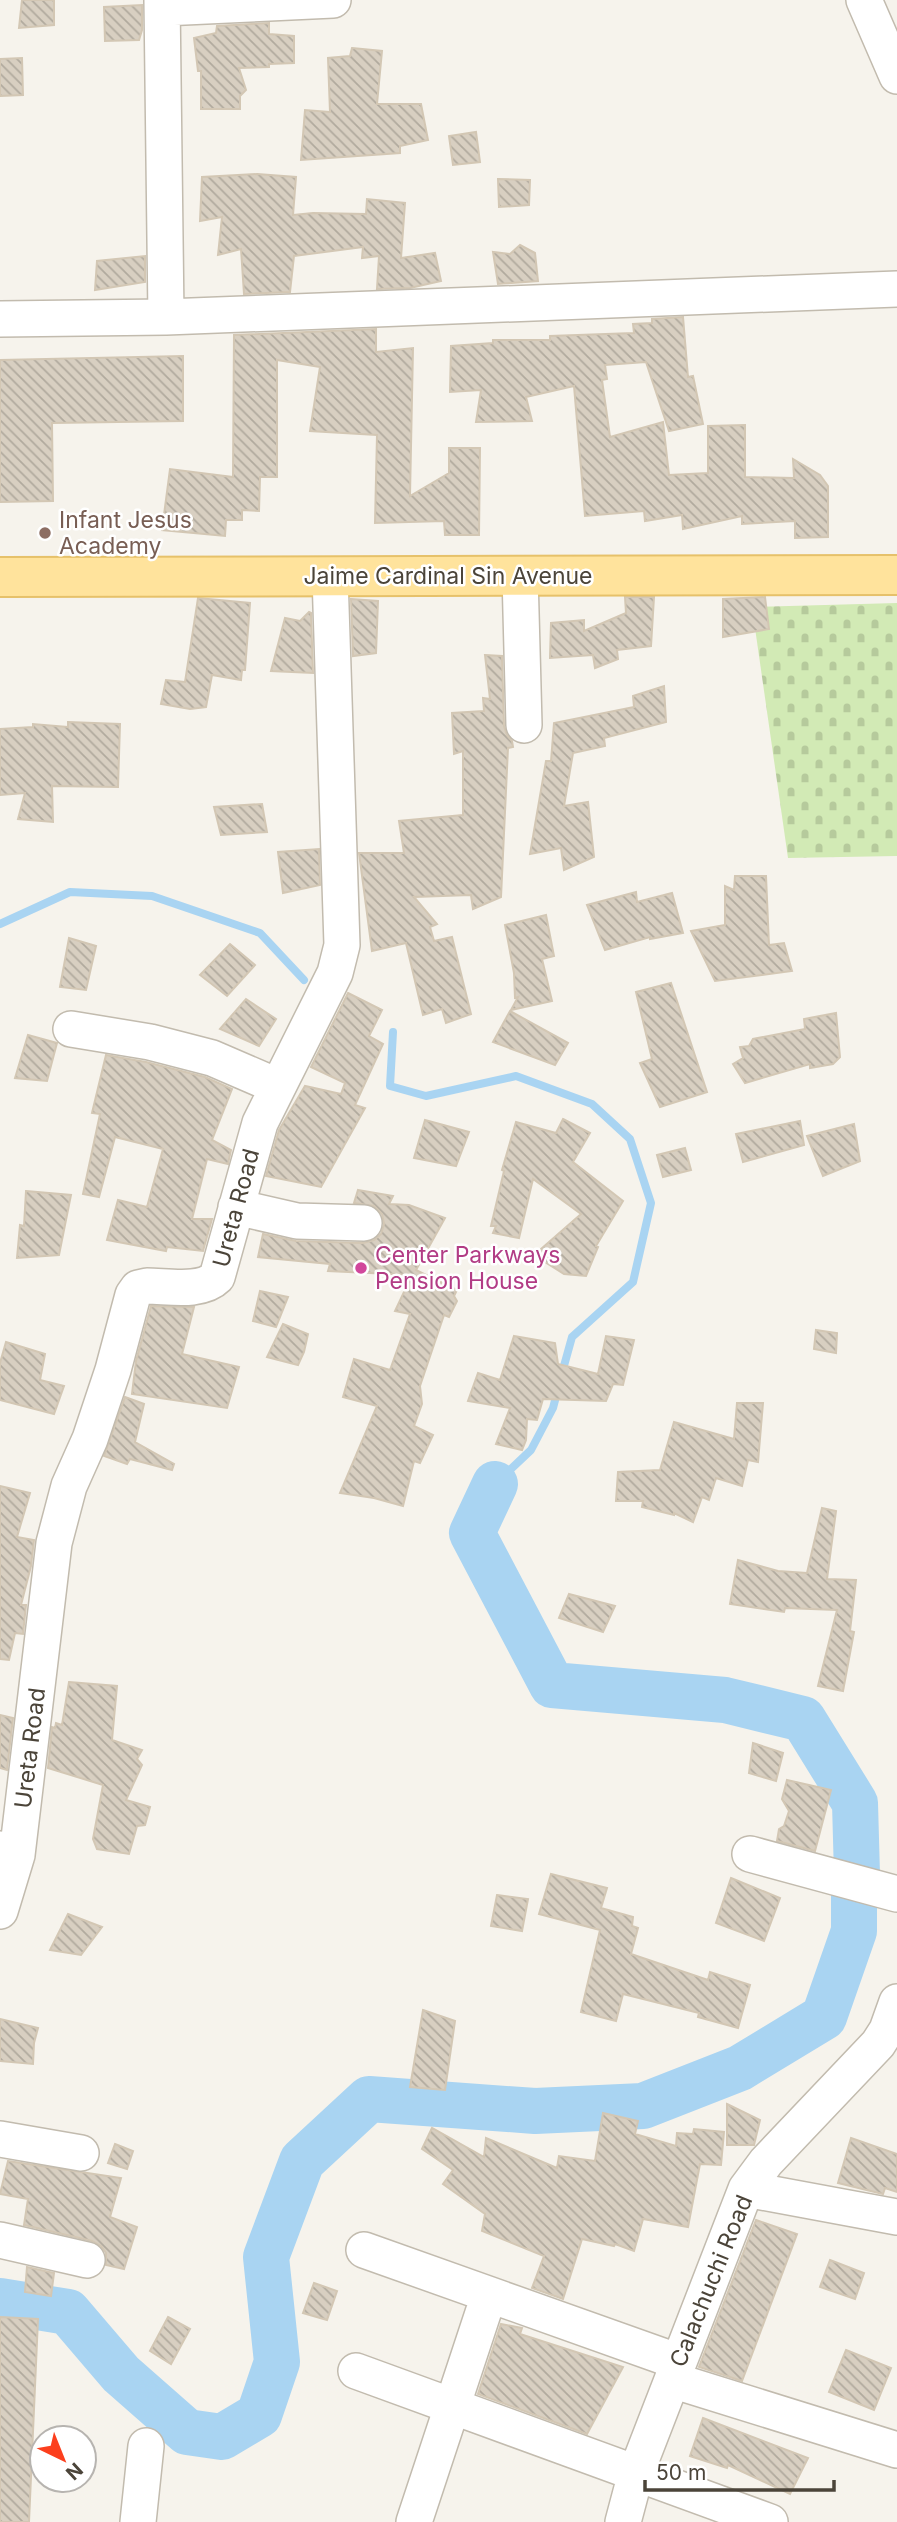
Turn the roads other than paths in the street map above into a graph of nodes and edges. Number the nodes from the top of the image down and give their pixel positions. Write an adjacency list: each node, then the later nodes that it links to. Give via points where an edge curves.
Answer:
1 (333, 0): 2 (street)
2 (162, 4): 6 (street)
3 (877, 5): 4 (street)
4 (897, 76)
5 (897, 289): 6 (street)
6 (166, 317): 7 (street)
7 (0, 319)
8 (520, 575): 9 (main road, Jaime Cardinal Sin Avenue); 11 (main road, Jaime Cardinal Sin Avenue); 12 (street)
9 (897, 575)
10 (0, 576): 11 (main road, Jaime Cardinal Sin Avenue)
11 (330, 576): 14 (street, Ureta Road, via 342,945 335,973)
12 (524, 725)
13 (71, 1029): 14 (street, via 212,1058)
14 (277, 1086): 15 (street, Ureta Road, via 260,1123)
15 (236, 1207): 16 (street, via 297,1221); 17 (street, Ureta Road, via 217,1277 211,1283 147,1286 133,1295 113,1370 69,1486 54,1543)
16 (364, 1223)
17 (9, 1852): 20 (street)
18 (750, 1854): 19 (street)
19 (897, 1894)
20 (0, 1911)
21 (897, 2002): 24 (street, Calachuchi Road, via 877,2044)
22 (0, 2140): 23 (street)
23 (81, 2153)
24 (746, 2189): 25 (street); 31 (street, Calachuchi Road)
25 (897, 2217)
26 (0, 2241): 28 (street)
27 (365, 2250): 29 (street)
28 (86, 2260)
29 (489, 2295): 31 (street); 32 (street)
30 (356, 2371): 32 (street)
31 (676, 2371): 34 (street); 35 (street, Calachuchi Road)
32 (452, 2406): 35 (street); 37 (street)
33 (146, 2446): 36 (street)
34 (897, 2450)
35 (636, 2473): 38 (street, Calachuchi Road); 39 (street)
36 (138, 2522)
37 (414, 2522)
38 (623, 2522)
39 (770, 2522)

